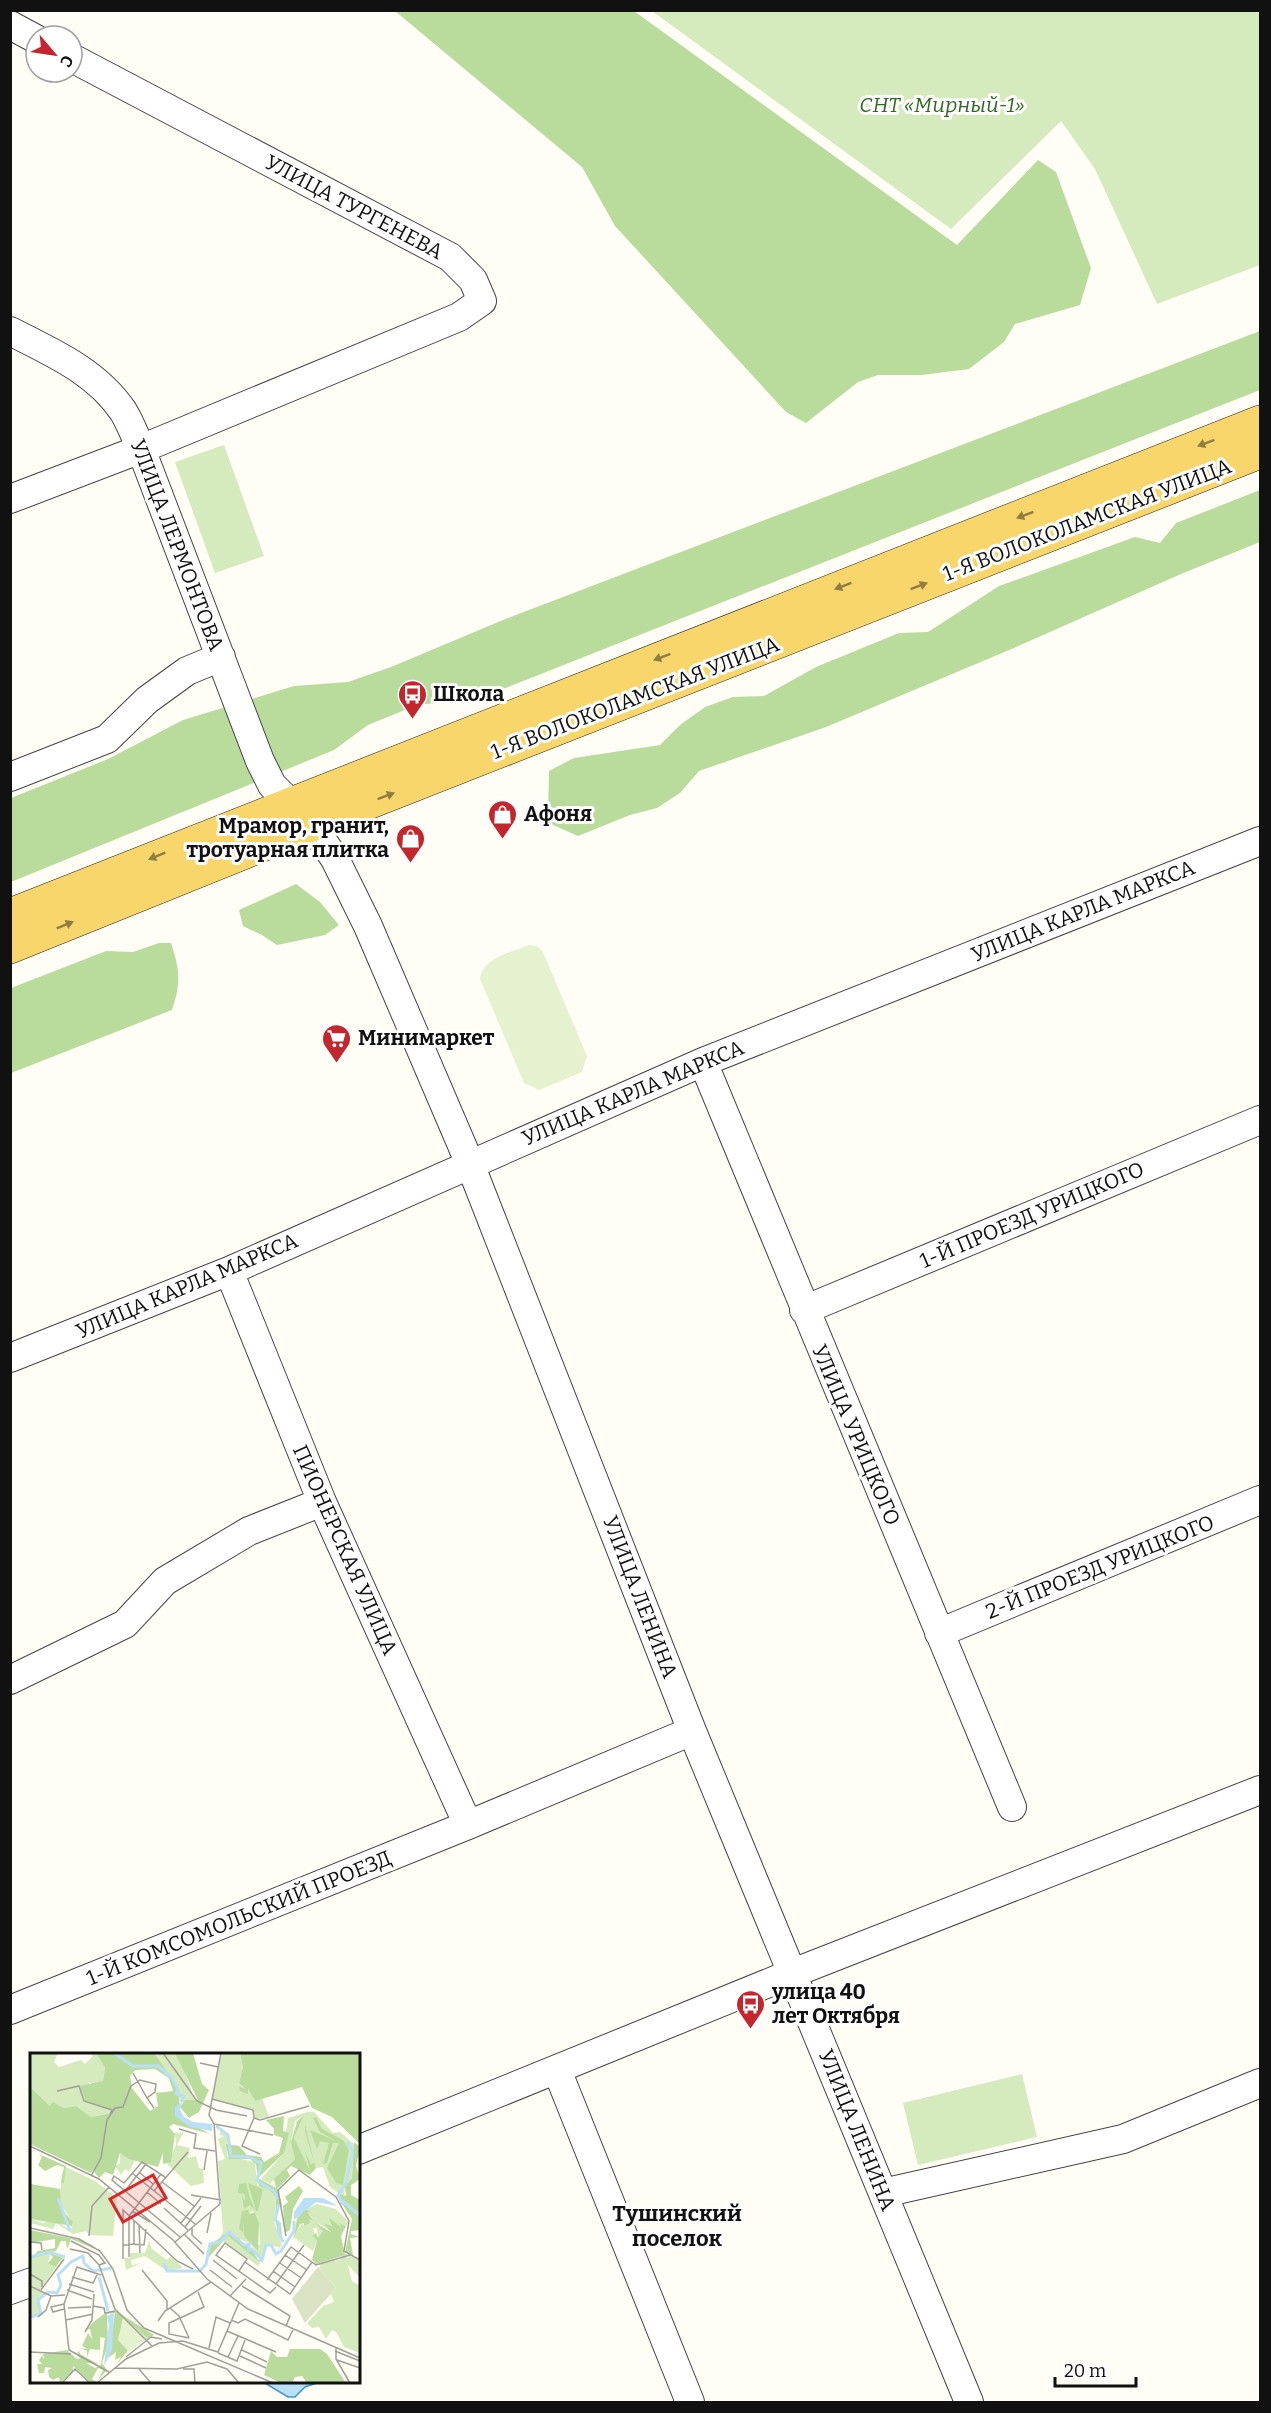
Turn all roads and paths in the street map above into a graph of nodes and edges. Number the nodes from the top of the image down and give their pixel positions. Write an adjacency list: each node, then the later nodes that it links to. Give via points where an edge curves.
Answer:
1 (10, 25): 2 (street)
2 (24, 33)
3 (84, 64): 6 (street, УЛИЦА ТУРГЕНЕВА, via 450,257 473,280 482,301 459,317)
4 (10, 331): 6 (street, УЛИЦА ЛЕРМОНТОВА, via 73,364 98,382 123,411)
5 (1260, 422): 11 (main road, 1-Я ВОЛОКОЛАМСКАЯ УЛИЦА, one-way to 11)
6 (141, 448): 8 (street); 9 (street, УЛИЦА ЛЕРМОНТОВА)
7 (1260, 452): 11 (main road, 1-Я ВОЛОКОЛАМСКАЯ УЛИЦА, one-way to 7)
8 (10, 499)
9 (221, 657): 10 (street, via 188,671 155,694 107,739); 11 (street, УЛИЦА ЛЕРМОНТОВА, via 272,785)
10 (10, 777)
11 (301, 814): 13 (main road, 1-Я ВОЛОКОЛАМСКАЯ УЛИЦА, one-way to 13); 14 (main road, 1-Я ВОЛОКОЛАМСКАЯ УЛИЦА, one-way to 11); 17 (street, УЛИЦА ЛЕНИНА, via 335,859 368,926)
12 (1260, 841): 15 (street, УЛИЦА КАРЛА МАРКСА)
13 (10, 915)
14 (10, 947)
15 (703, 1062): 17 (street, УЛИЦА КАРЛА МАРКСА); 19 (street, УЛИЦА УРИЦКОГО)
16 (1260, 1120): 19 (street, 1-Й ПРОЕЗД УРИЦКОГО)
17 (470, 1164): 18 (street, УЛИЦА КАРЛА МАРКСА); 25 (street, УЛИЦА ЛЕНИНА)
18 (229, 1271): 20 (street, УЛИЦА КАРЛА МАРКСА); 22 (street, ПИОНЕРСКАЯ УЛИЦА)
19 (804, 1310): 23 (street, УЛИЦА УРИЦКОГО)
20 (10, 1358)
21 (1260, 1500): 23 (street, 2-Й ПРОЕЗД УРИЦКОГО)
22 (321, 1502): 24 (street, via 249,1531 165,1581 125,1624); 28 (street, ПИОНЕРСКАЯ УЛИЦА)
23 (939, 1633): 27 (street, УЛИЦА УРИЦКОГО)
24 (10, 1680)
25 (692, 1731): 28 (street); 29 (street, УЛИЦА ЛЕНИНА)
26 (1260, 1790): 29 (street)
27 (1012, 1807)
28 (468, 1825): 30 (street, 1-Й КОМСОМОЛЬСКИЙ ПРОЕЗД)
29 (793, 1973): 31 (street); 34 (street, УЛИЦА ЛЕНИНА)
30 (10, 2010)
31 (557, 2070): 33 (street); 37 (street)
32 (1260, 2083): 34 (street, via 1123,2139)
33 (360, 2149)
34 (883, 2193): 38 (street, УЛИЦА ЛЕНИНА)
35 (30, 2283): 36 (street)
36 (10, 2290)
37 (690, 2403)
38 (969, 2403)

